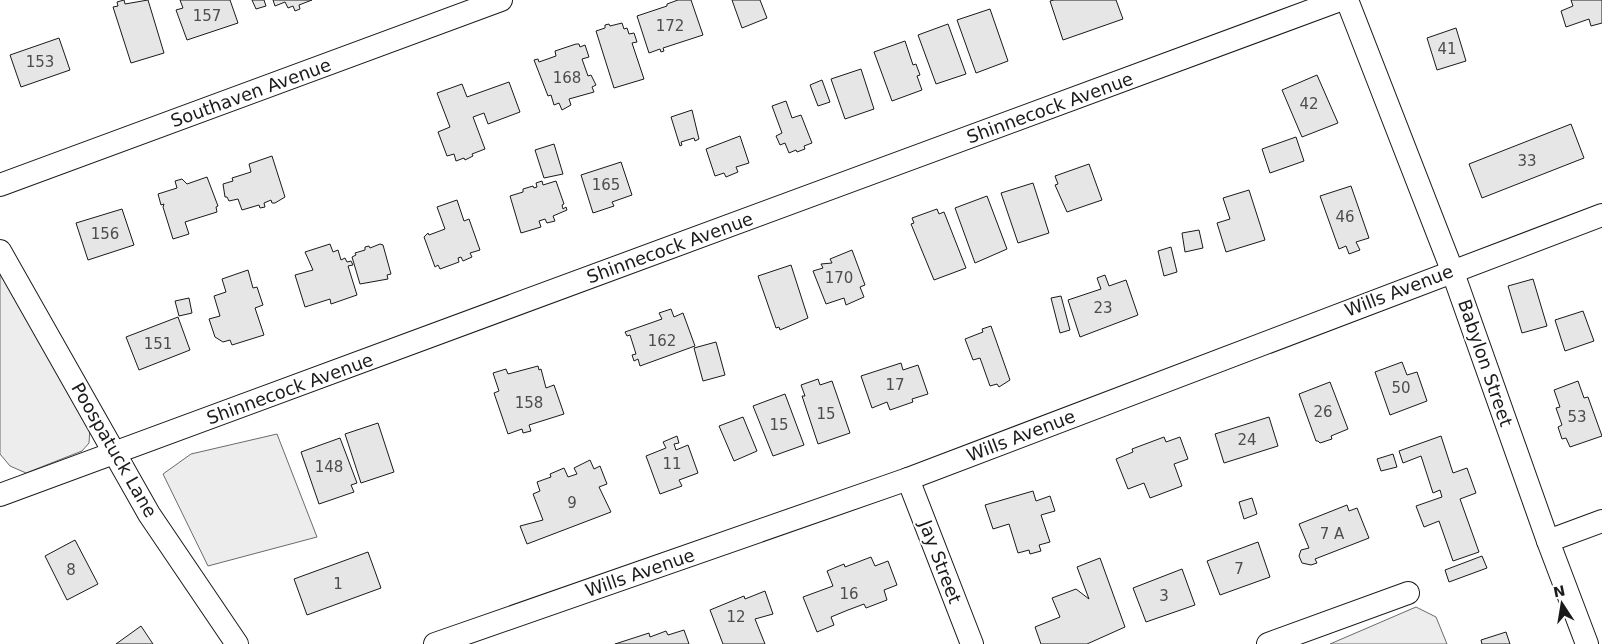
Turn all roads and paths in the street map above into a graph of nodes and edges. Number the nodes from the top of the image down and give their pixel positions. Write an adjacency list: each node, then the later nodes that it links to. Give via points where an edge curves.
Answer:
1 (501, 0): 4 (street, Southaven Avenue)
2 (1340, 0): 8 (street, Shinnecock Avenue)
3 (1348, 0): 7 (street, Babylon Street)
4 (0, 186)
5 (1602, 215): 7 (street, Wills Avenue)
6 (0, 251): 8 (street, Poospatuck Lane)
7 (1452, 270): 9 (street, Wills Avenue); 12 (street, Babylon Street)
8 (115, 454): 10 (street, Shinnecock Avenue); 14 (street, Poospatuck Lane, via 149,514)
9 (908, 479): 15 (street, Wills Avenue); 16 (street, Jay Street)
10 (0, 495)
11 (1602, 520): 12 (street)
12 (1548, 541): 18 (street, Babylon Street)
13 (1408, 593): 17 (street)
14 (236, 644)
15 (435, 644)
16 (972, 644)
17 (1268, 644)
18 (1587, 644)

